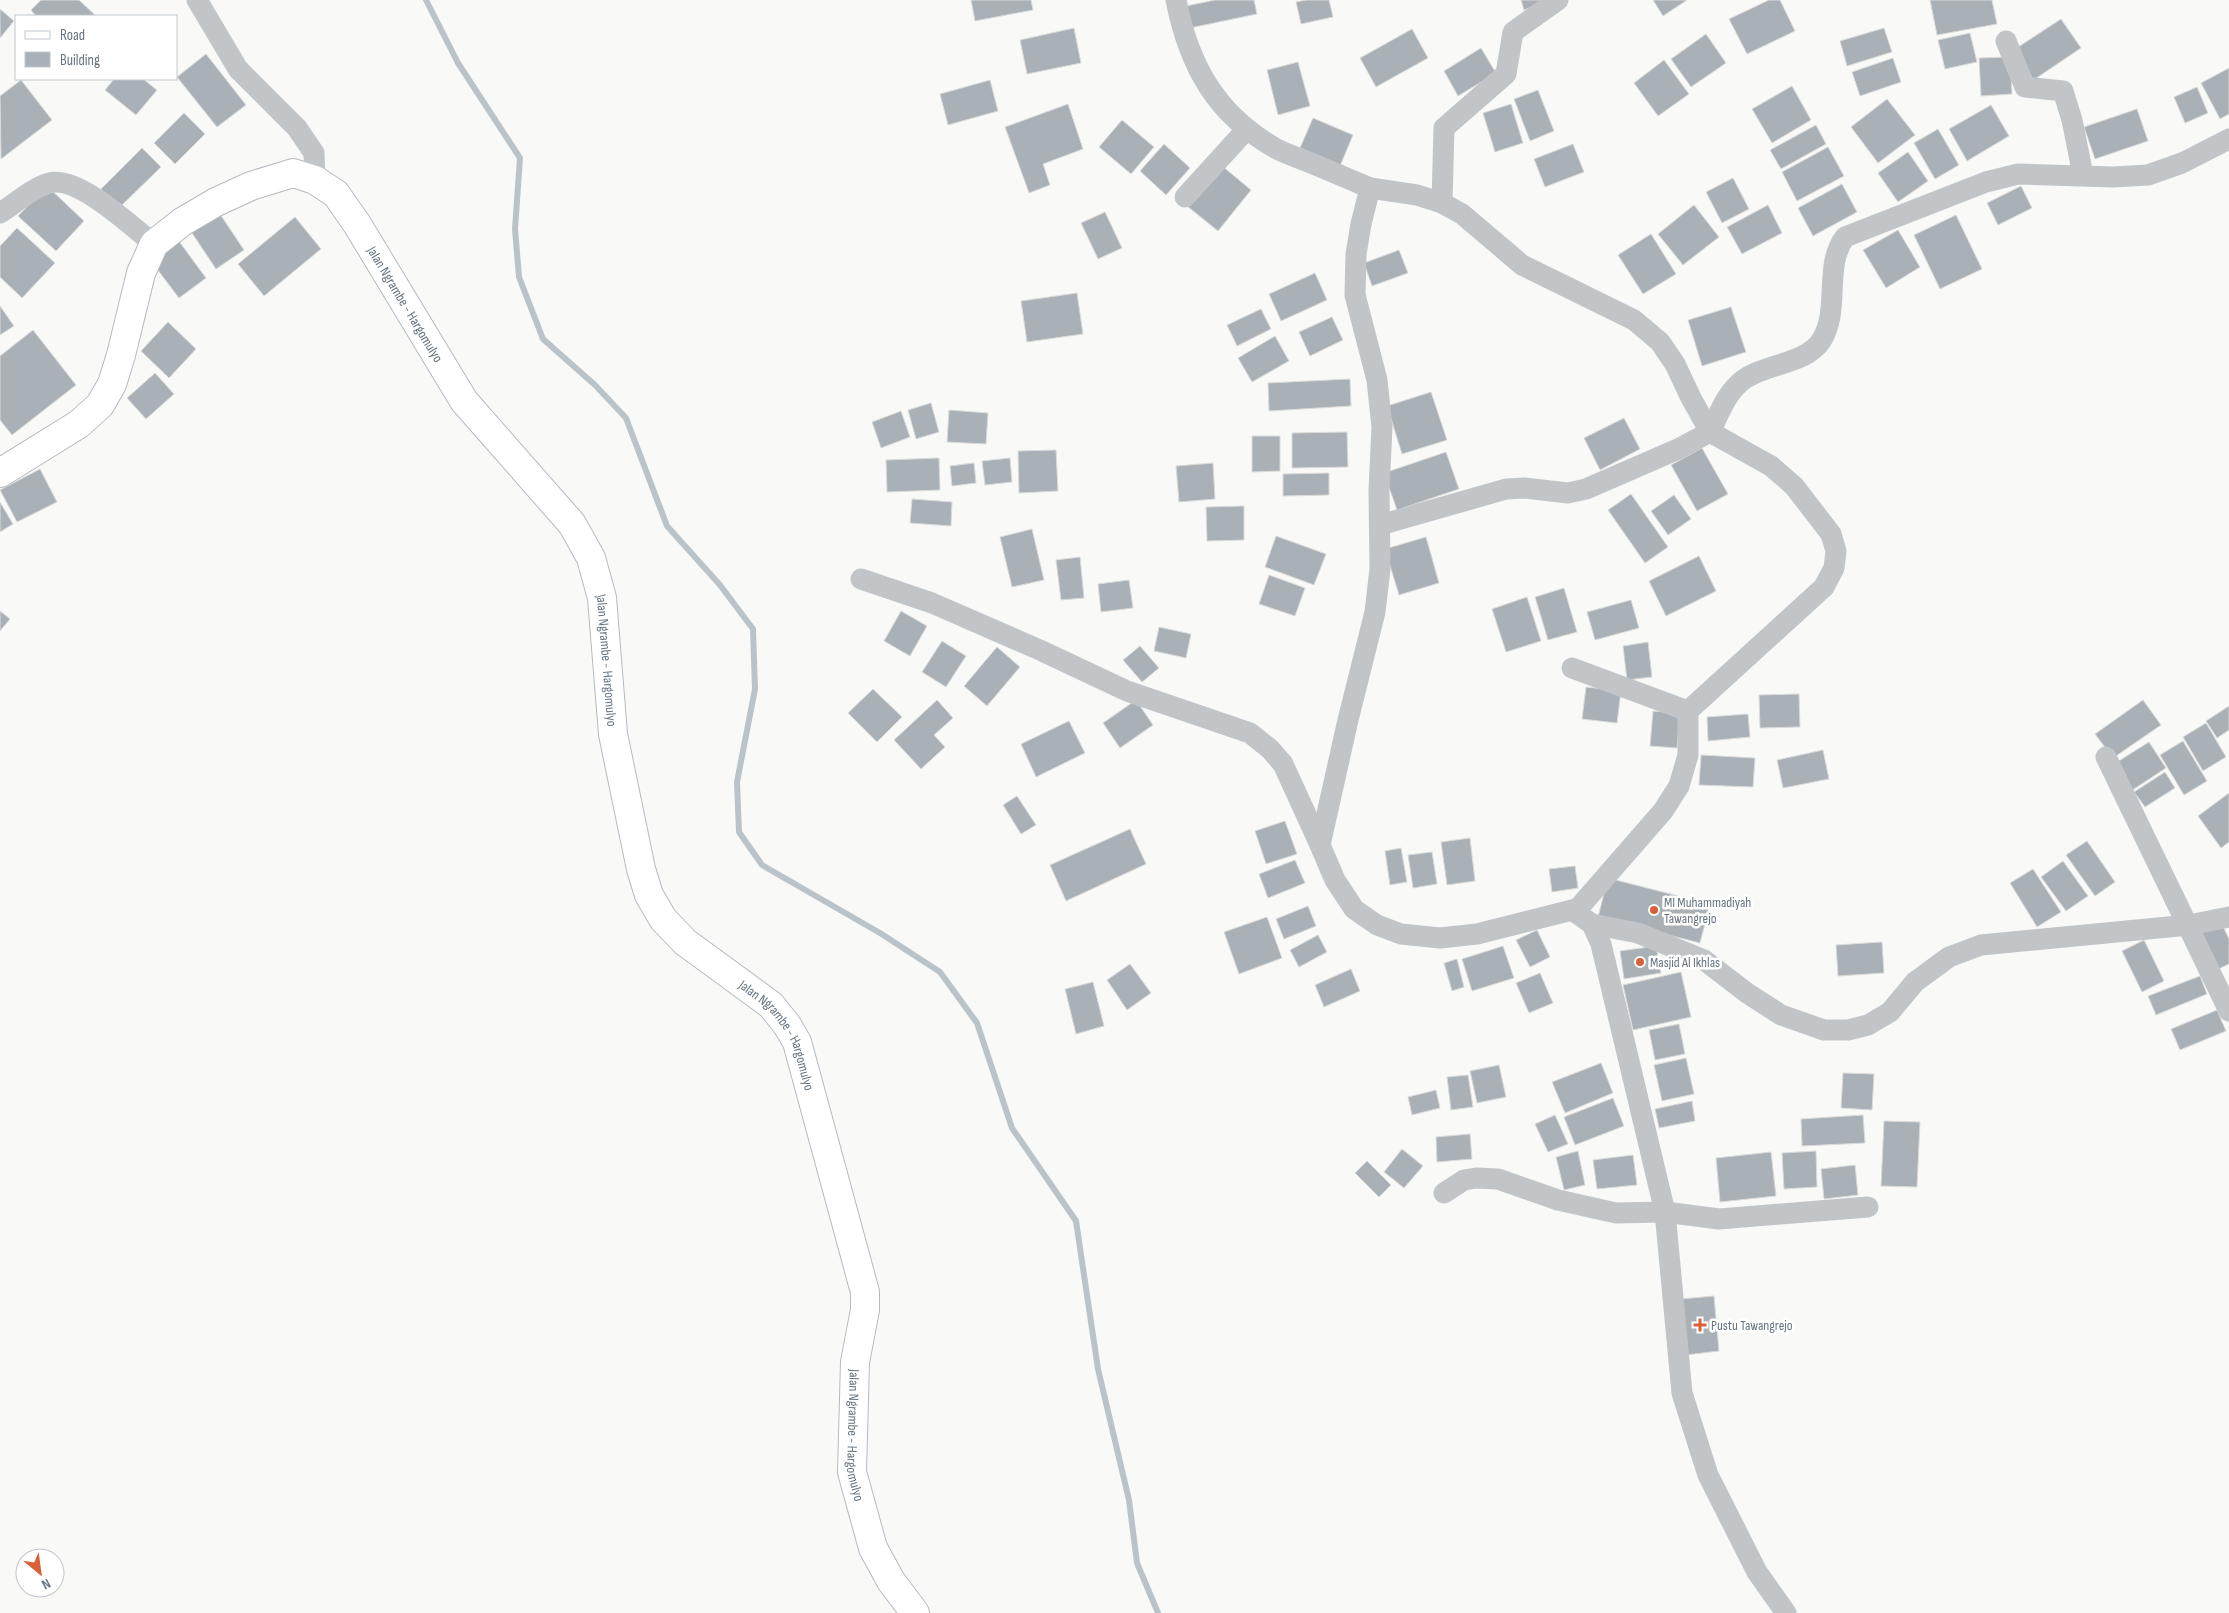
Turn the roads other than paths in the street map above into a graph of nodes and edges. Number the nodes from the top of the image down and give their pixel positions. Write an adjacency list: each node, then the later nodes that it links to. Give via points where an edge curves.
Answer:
1 (197, 0): 8 (street, via 238,69 297,128 314,153)
2 (1176, 0): 5 (street, via 1198,70 1225,110)
3 (1558, 0): 11 (street, via 1513,32 1506,74 1444,128)
4 (2006, 41): 7 (street, via 2025,87 2062,91 2072,120)
5 (1246, 130): 9 (street, via 1276,149); 10 (street)
6 (2229, 139): 7 (street, via 2148,175)
7 (2083, 175): 14 (street, via 2018,174 1986,182 1845,237 1839,245 1829,323 1821,342 1806,354 1743,380 1727,397)
8 (316, 180): 13 (main road, Jalan Ngrambe - Hargomulyo, via 293,173 251,186 199,212); 29 (main road, Jalan Ngrambe - Hargomulyo, via 336,194 357,224 464,401 572,524 591,558 602,598 613,734 649,895 664,919 685,942 771,1005 797,1042 865,1292 856,1362 852,1472 873,1548 891,1581)
9 (1370, 188): 11 (street, via 1417,194); 16 (street, via 1356,254 1355,295 1377,380 1382,427)
10 (1185, 197)
11 (1442, 203): 14 (street, via 1462,214 1522,265 1634,320 1660,342)
12 (0, 214): 13 (street, via 48,183 71,184 86,191)
13 (154, 244): 15 (main road, via 141,273 112,384 100,405 79,424)
14 (1710, 432): 16 (street, via 1586,489 1568,493 1506,489); 19 (street, via 1771,466 1794,486 1831,534 1836,551 1834,568 1824,587)
15 (0, 472)
16 (1380, 525): 21 (street, via 1380,569 1375,612)
17 (861, 579): 21 (street, via 932,603 1127,691 1250,733 1283,764)
18 (1572, 668): 19 (street)
19 (1688, 711): 23 (street, via 1688,755 1679,786)
20 (2106, 757): 24 (street)
21 (1320, 845): 23 (street, via 1335,880 1354,909 1378,925 1402,934 1440,938 1477,934 1576,909)
22 (2229, 917): 24 (street)
23 (1583, 918): 24 (street, via 1638,933 1704,960 1781,1015 1824,1030 1848,1030 1868,1025 1890,1012 1915,982 1949,957 1981,945); 28 (street, via 1601,944)
24 (2188, 924): 25 (street)
25 (2229, 1012)
26 (1444, 1193): 28 (street, via 1464,1180 1498,1179 1558,1200 1616,1213)
27 (1868, 1207): 28 (street, via 1719,1219)
28 (1665, 1212): 30 (street, via 1682,1393 1708,1475 1757,1572)
29 (915, 1613)
30 (1786, 1613)

